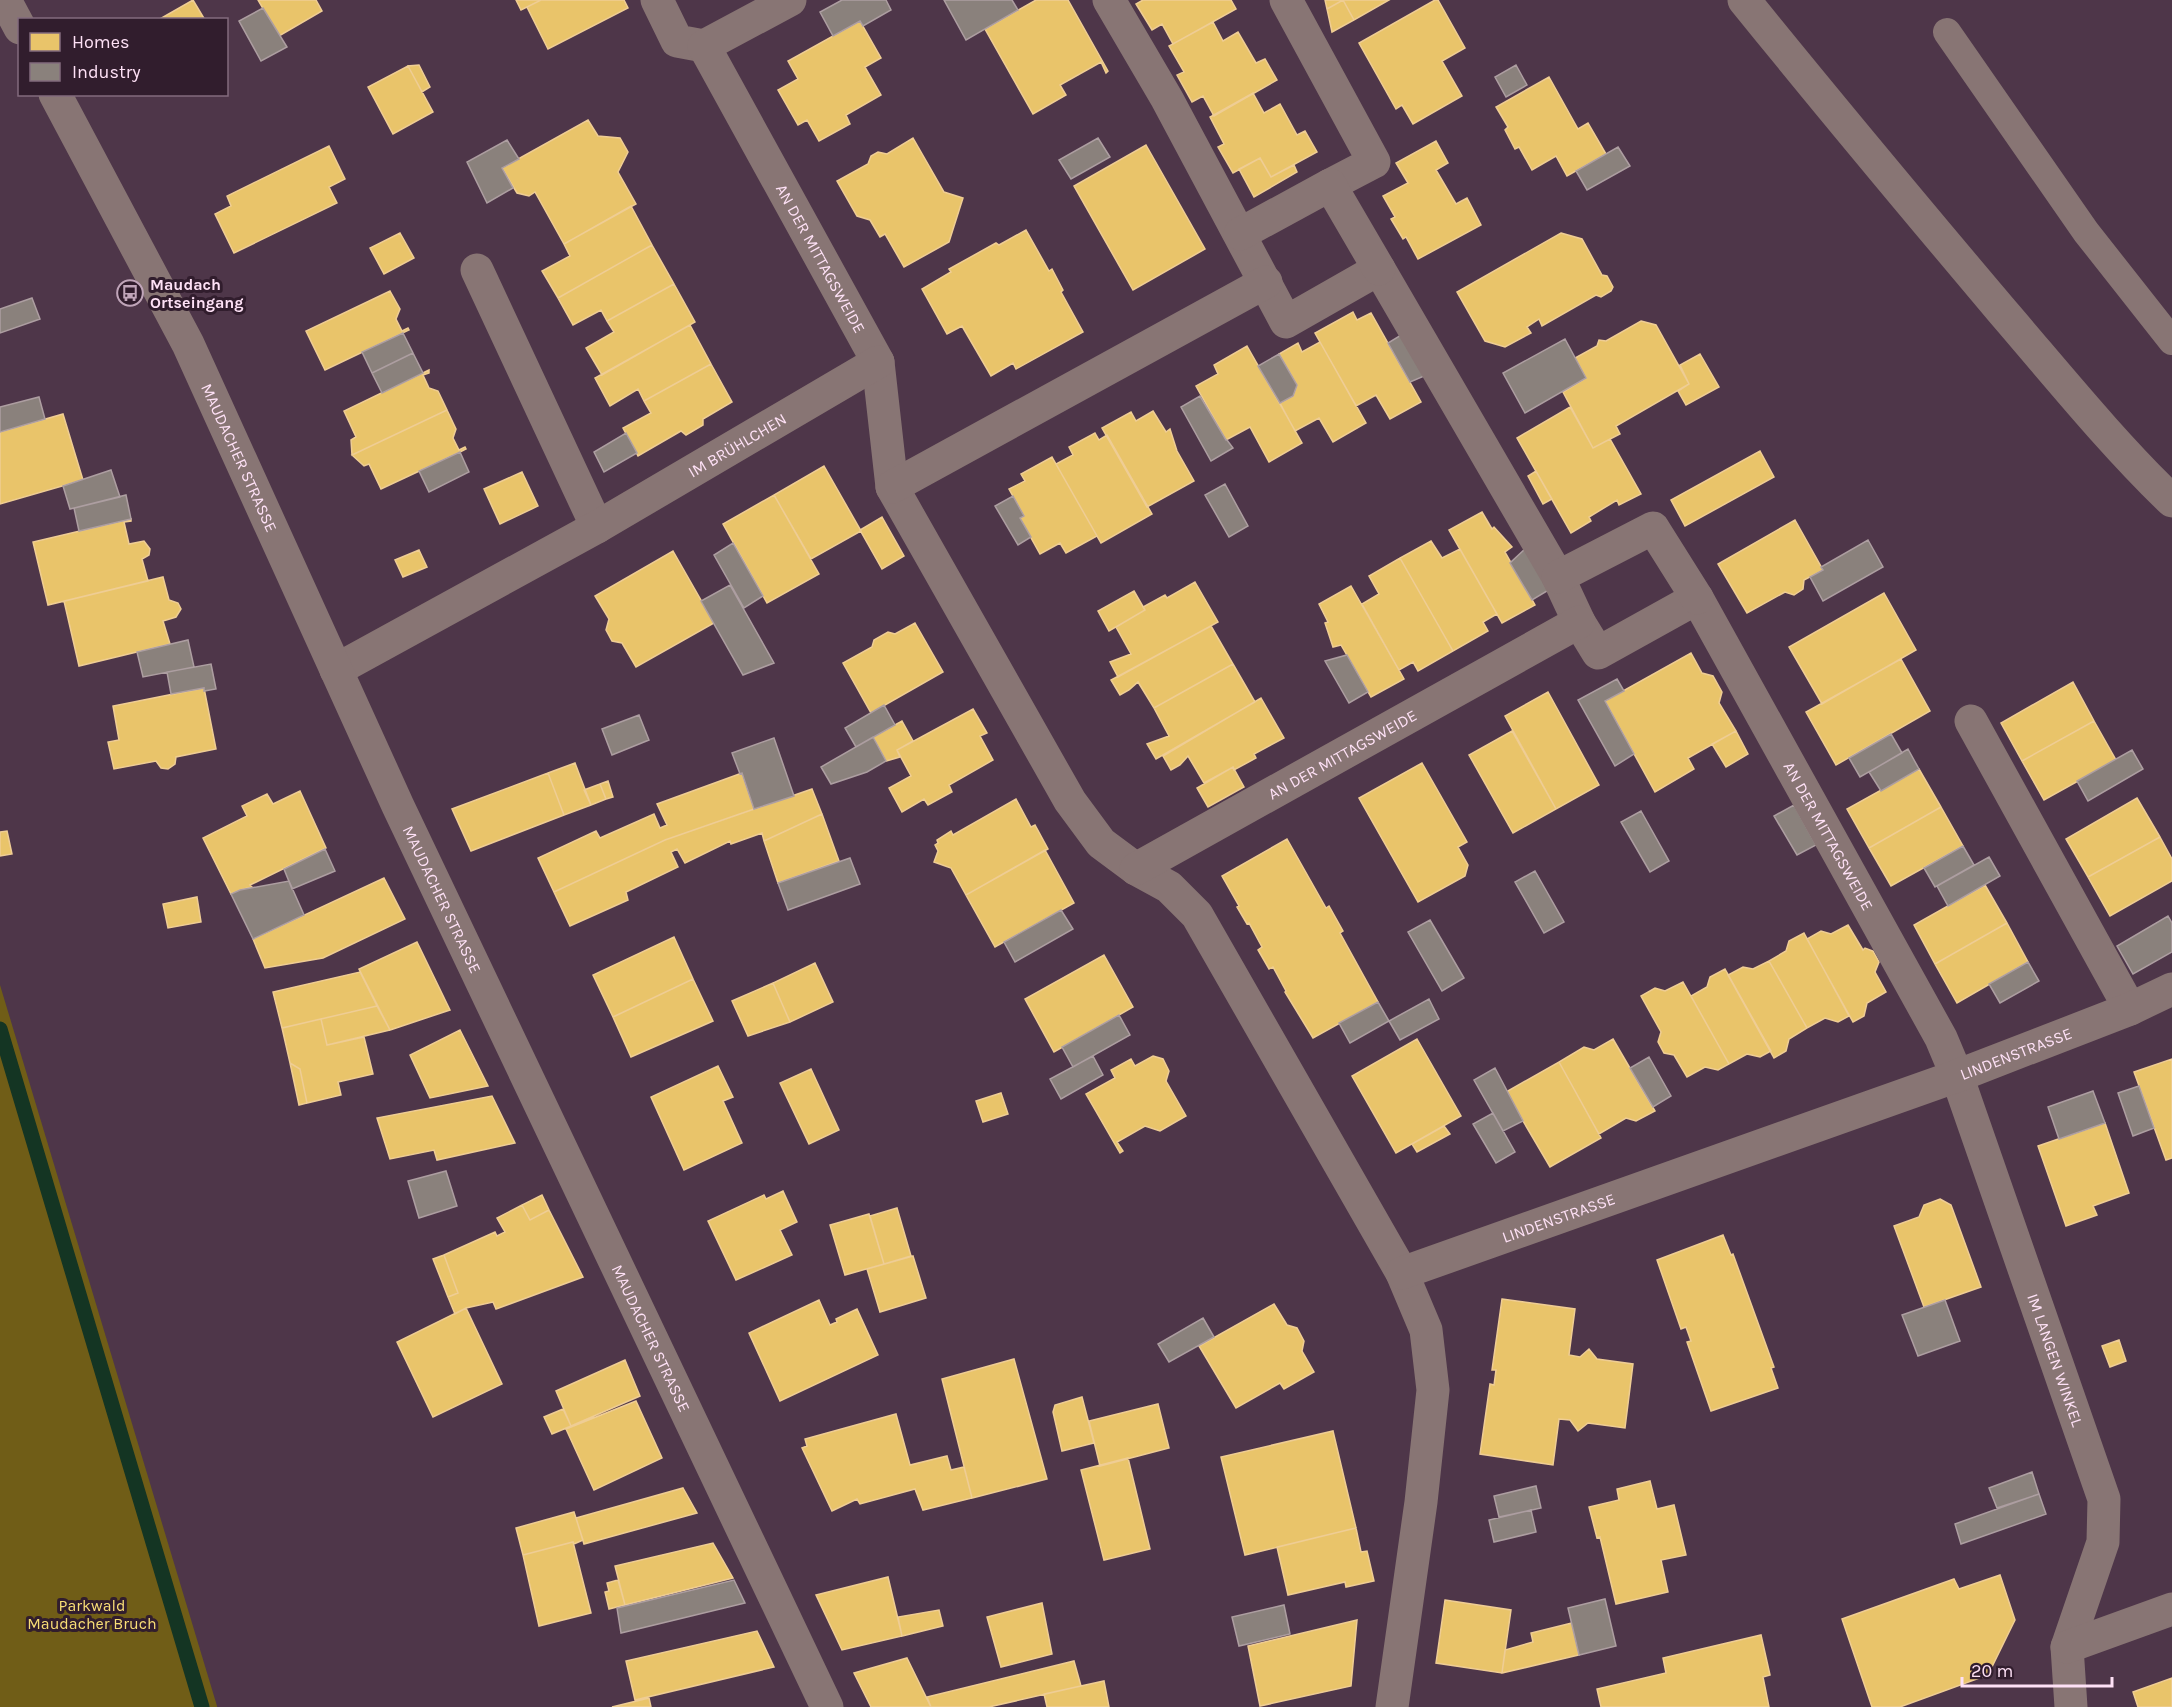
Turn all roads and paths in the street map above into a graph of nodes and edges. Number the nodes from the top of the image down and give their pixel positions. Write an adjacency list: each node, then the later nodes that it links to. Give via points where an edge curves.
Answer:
1 (657, 0): 7 (street, via 677,41)
2 (790, 0): 7 (street)
3 (1109, 0): 10 (street)
4 (1286, 0): 9 (street, via 1374,162)
5 (1744, 0): 17 (street, via 2032,346 2130,460)
6 (1947, 32): 14 (lane, via 2086,232)
7 (704, 46): 15 (street, AN DER MITTAGSWEIDE)
8 (56, 96): 22 (street, MAUDACHER STRASSE, via 188,344)
9 (1330, 185): 10 (street); 11 (street)
10 (1240, 234): 13 (street)
11 (1378, 269): 13 (street, via 1286,322); 19 (street)
12 (477, 270): 18 (street)
13 (1266, 282): 16 (street)
14 (2172, 341)
15 (878, 362): 16 (street, AN DER MITTAGSWEIDE); 18 (street, IM BRÜHLCHEN)
16 (892, 487): 24 (street, AN DER MITTAGSWEIDE, via 1070,801 1101,843)
17 (2172, 501)
18 (597, 526): 22 (street, IM BRÜHLCHEN)
19 (1558, 577): 20 (street, AN DER MITTAGSWEIDE, via 1653,528); 21 (street)
20 (1696, 598): 21 (street, via 1598,653); 27 (street, AN DER MITTAGSWEIDE, via 1941,1038)
21 (1579, 622): 24 (street, AN DER MITTAGSWEIDE)
22 (336, 670): 31 (street, MAUDACHER STRASSE)
23 (1971, 721): 26 (street)
24 (1136, 869): 28 (street, AN DER MITTAGSWEIDE, via 1169,887 1197,915)
25 (2172, 989): 26 (street, LINDENSTRASSE)
26 (2130, 1009): 27 (street, LINDENSTRASSE)
27 (1957, 1076): 28 (street, LINDENSTRASSE); 30 (street, IM LANGEN WINKEL, via 2104,1499 2103,1542)
28 (1402, 1273): 32 (street, via 1426,1330 1434,1390)
29 (2172, 1609): 30 (street)
30 (2067, 1647): 33 (street, IM LANGEN WINKEL)
31 (827, 1707)
32 (1392, 1707)
33 (2071, 1707)

